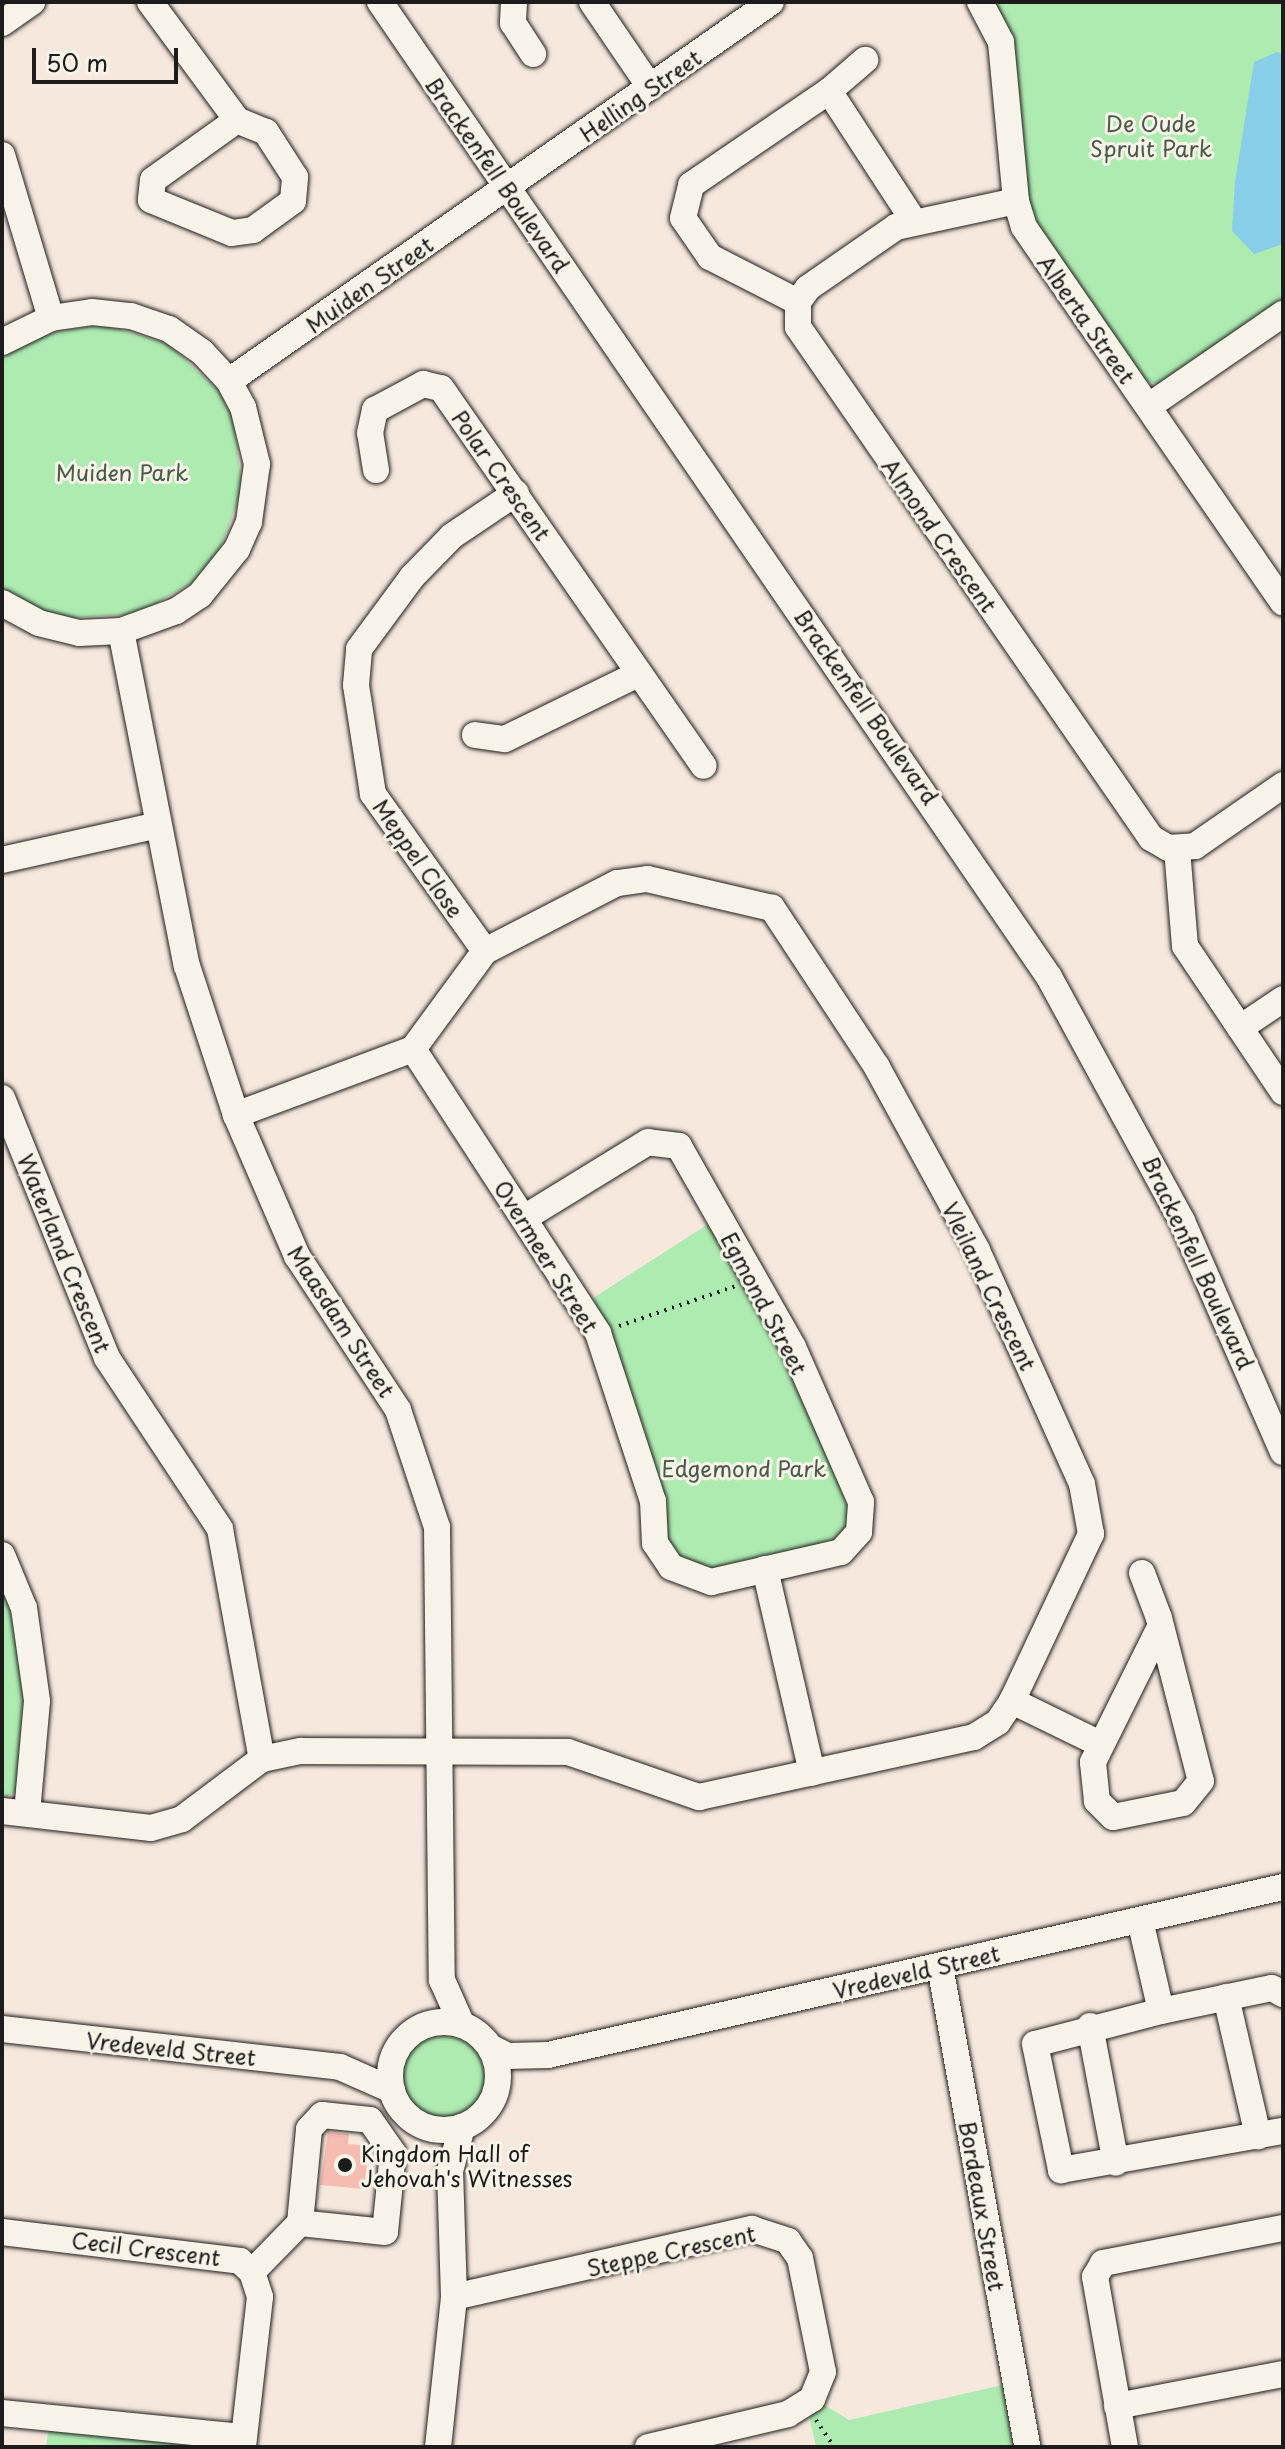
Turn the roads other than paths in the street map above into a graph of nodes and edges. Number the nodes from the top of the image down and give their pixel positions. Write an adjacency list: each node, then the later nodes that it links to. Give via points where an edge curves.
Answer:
1 (32, 2): 8 (street)
2 (150, 2): 13 (street)
3 (380, 2): 15 (street, Brackenfell Boulevard)
4 (514, 2): 9 (street, via 513,23)
5 (592, 2): 11 (street)
6 (771, 2): 11 (street, Helling Street)
7 (980, 2): 16 (street, Alberta Street, via 1001,42)
8 (2, 23)
9 (533, 54)
10 (865, 60): 12 (street)
11 (650, 87): 15 (street, Helling Street)
12 (829, 91): 17 (street); 18 (street, via 696,181 682,204 683,218 710,257)
13 (237, 120): 13 (street, via 153,180 151,200 232,233 253,230 293,201 295,177 266,132)
14 (2, 155): 20 (street)
15 (509, 187): 22 (street, Muiden Street); 44 (street, Brackenfell Boulevard, via 1049,977 1182,1221)
16 (1016, 201): 17 (street); 23 (street, Alberta Street, via 1035,246)
17 (913, 220): 18 (street, via 808,288)
18 (798, 302): 34 (street, Almond Crescent, via 798,327 824,369 1145,831)
19 (1283, 314): 23 (street)
20 (51, 318): 21 (street); 22 (street, via 92,312 131,316 180,337)
21 (2, 342)
22 (229, 381): 28 (street, via 248,421 257,464 249,522 237,549 200,595 150,624)
23 (1149, 406): 26 (street, Alberta Street)
24 (376, 470): 25 (street, Polar Crescent, via 370,433 375,410 430,383 441,388)
25 (516, 493): 29 (street, Polar Crescent); 36 (street, Meppel Close, via 452,536 412,577 359,649 356,685 373,794)
26 (1283, 602)
27 (2, 603): 28 (street, via 52,626)
28 (121, 631): 33 (street, Maasdam Street)
29 (638, 674): 30 (street, via 505,739); 31 (street, Polar Crescent)
30 (475, 735)
31 (704, 766)
32 (1283, 785): 34 (street, via 1195,846)
33 (158, 825): 35 (street); 42 (street, Maasdam Street, via 187,966)
34 (1177, 849): 38 (street, via 1181,936)
35 (2, 860)
36 (485, 951): 39 (street, Vleiland Crescent); 49 (street, Vleiland Crescent, via 627,880 760,903 782,915 877,1067 977,1250 1092,1511 1091,1534)
37 (1283, 999): 38 (street)
38 (1240, 1028): 40 (street)
39 (413, 1049): 42 (street); 43 (street, Overmeer Street)
40 (1283, 1092)
41 (2, 1098): 52 (street, Waterland Crescent, via 107,1358 220,1529)
42 (236, 1115): 51 (street, Maasdam Street, via 297,1256 393,1399 407,1432 442,1555)
43 (524, 1218): 46 (street, Overmeer Street, via 598,1333 653,1501 655,1543 694,1580); 46 (street, Egmond Street, via 648,1142 679,1146 755,1280 861,1502 862,1520 841,1552)
44 (1283, 1452)
45 (2, 1555): 54 (street, via 24,1608 37,1701)
46 (765, 1569): 53 (street)
47 (1142, 1573): 48 (street)
48 (1159, 1629): 50 (street); 50 (street, via 1201,1773 1198,1789 1183,1803 1120,1817 1107,1814 1091,1774)
49 (1012, 1701): 50 (street); 53 (street, Vleiland Crescent, via 998,1722 974,1737)
50 (1100, 1744)
51 (442, 1752): 52 (street, Vleiland Crescent, via 301,1751); 53 (street, Vleiland Crescent, via 583,1754 699,1797); 58 (street, Maasdam Street)
52 (262, 1759): 54 (street, via 167,1824 151,1828)
53 (812, 1773)
54 (14, 1812)
55 (1283, 1887): 56 (street, Vredeveld Street)
56 (1140, 1920): 57 (street, Vredeveld Street); 61 (street)
57 (940, 1966): 68 (street, Vredeveld Street); 88 (street, Bordeaux Street)
58 (442, 1980): 62 (street, Maasdam Street); 63 (street, Maasdam Street)
59 (1283, 1994): 60 (street, via 1272,1988)
60 (1226, 1997): 61 (street); 74 (street)
61 (1161, 2011): 64 (street)
62 (462, 2025): 63 (street); 66 (street)
63 (425, 2026): 67 (street)
64 (1090, 2026): 75 (street); 75 (street, via 1042,2038 1033,2048 1057,2165 1072,2172)
65 (2, 2029): 69 (street, Vredeveld Street)
66 (490, 2047): 68 (street, Vredeveld Street, via 508,2056); 70 (street)
67 (395, 2053): 69 (street, Vredeveld Street); 71 (street)
68 (548, 2055): 70 (street, Vredeveld Street)
69 (340, 2067): 71 (street, Vredeveld Street)
70 (499, 2079): 72 (street, via 488,2109)
71 (392, 2090): 73 (street, via 412,2120)
72 (462, 2127): 73 (street); 76 (street)
73 (429, 2128): 76 (street)
74 (1270, 2134): 75 (street)
75 (1116, 2163)
76 (450, 2171): 81 (street)
77 (300, 2223): 77 (street, via 309,2129 322,2115 370,2120 393,2153 385,2232); 80 (street)
78 (1283, 2228): 83 (street, via 1103,2263 1095,2277)
79 (2, 2232): 80 (street, Cecil Crescent, via 222,2254)
80 (252, 2272): 85 (street, Cecil Crescent, via 260,2297)
81 (454, 2297): 86 (street); 87 (street, Steppe Crescent, via 752,2229 771,2231 800,2258 823,2372 801,2408)
82 (1283, 2374): 83 (street)
83 (1117, 2406): 89 (street)
84 (2, 2413): 85 (street)
85 (244, 2442)
86 (438, 2447)
87 (648, 2447)
88 (1027, 2447)
89 (1125, 2447)

